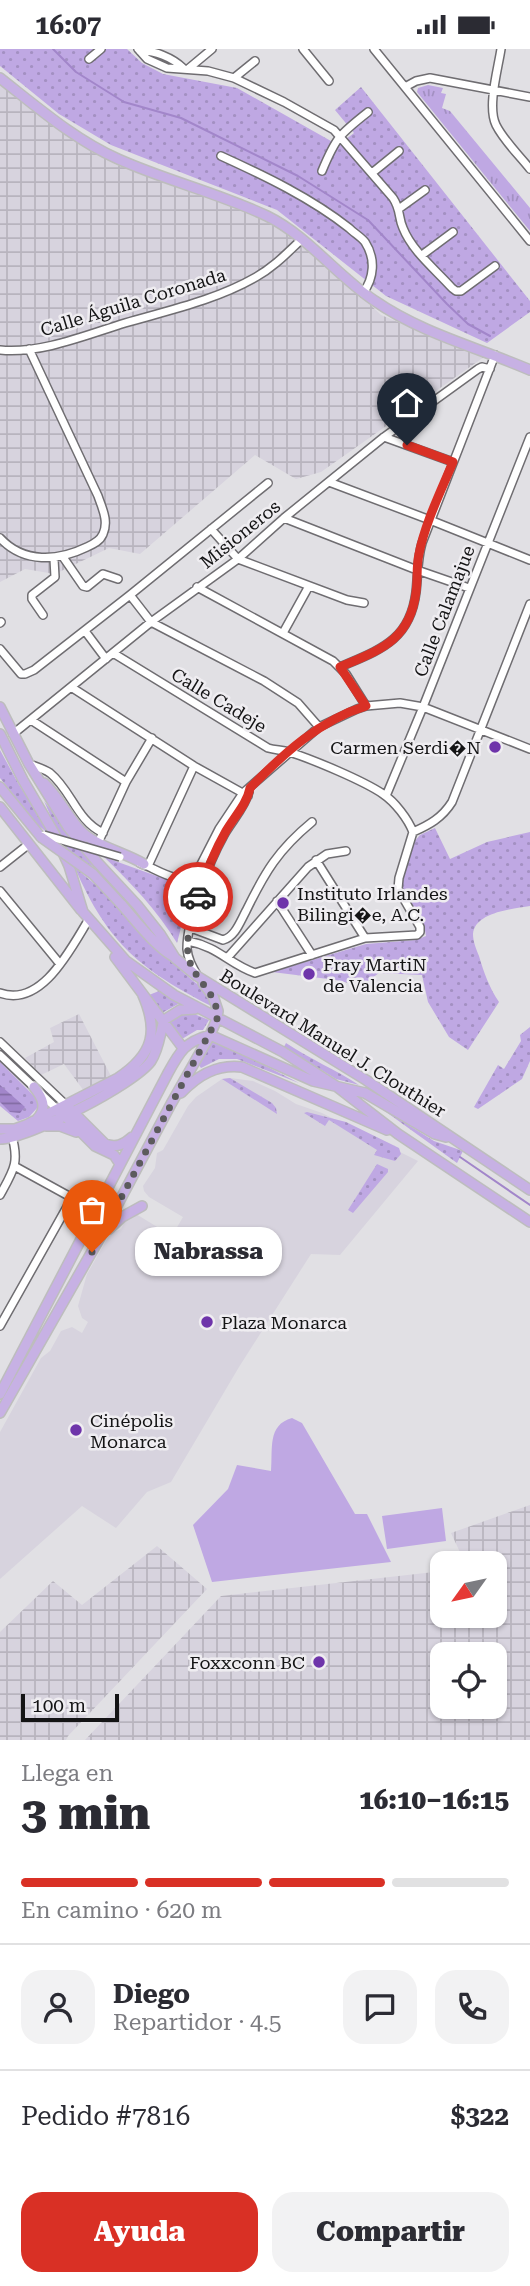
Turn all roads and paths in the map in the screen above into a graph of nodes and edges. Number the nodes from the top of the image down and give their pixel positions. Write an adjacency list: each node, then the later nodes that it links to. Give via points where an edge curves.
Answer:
1 (101, 49): 7 (street)
2 (212, 49): 9 (street)
3 (303, 49): 12 (street)
4 (374, 49): 13 (street)
5 (502, 49): 14 (street)
6 (139, 50): 9 (street, via 167,68)
7 (89, 59)
8 (255, 61): 11 (street)
9 (185, 69): 11 (street)
10 (0, 78): 26 (main road, via 72,133 117,158 267,216)
11 (234, 79): 17 (street)
12 (329, 81)
13 (405, 87): 14 (street, via 430,78); 27 (street)
14 (495, 91): 15 (street); 20 (street, via 496,126)
15 (530, 97)
16 (368, 112): 17 (street)
17 (339, 135): 21 (street); 22 (street)
18 (400, 151): 22 (street)
19 (221, 156): 30 (street, via 330,213 363,240 372,271)
20 (530, 169)
21 (322, 171)
22 (372, 173): 24 (street)
23 (425, 190): 24 (street)
24 (400, 208): 28 (street, via 402,226)
25 (453, 232): 28 (street)
26 (302, 239): 30 (main road); 31 (street, Calle Águila Coronada, via 269,269 229,291)
27 (530, 241)
28 (422, 255): 29 (street, via 456,291)
29 (495, 266)
30 (363, 293): 33 (main road, via 415,324)
31 (29, 349): 32 (street, Calle Águila Coronada); 46 (street, via 104,516 103,536)
32 (0, 350)
33 (495, 355): 34 (street); 35 (main road)
34 (490, 369): 36 (street, Misioneros, via 478,369); 38 (street)
35 (530, 370)
36 (384, 437): 38 (street); 39 (street, Misioneros)
37 (530, 437): 45 (street, Calle Calamajue)
38 (453, 462): 42 (street)
39 (329, 482): 41 (street, Misioneros); 42 (street)
40 (268, 483): 43 (street)
41 (284, 519): 48 (street, Misioneros); 50 (street)
42 (430, 520): 45 (street); 50 (street)
43 (211, 529): 48 (street); 55 (street)
44 (0, 538): 47 (street, via 26,554)
45 (487, 543): 49 (street); 54 (street, Calle Calamajue)
46 (63, 558): 47 (street); 51 (street, via 83,586 103,574)
47 (54, 559): 58 (street, via 55,577 32,596)
48 (238, 559): 52 (street); 53 (street, Misioneros)
49 (530, 561)
50 (417, 571): 54 (street); 64 (street, via 413,608 395,639)
51 (118, 579)
52 (309, 586): 56 (street); 61 (street)
53 (197, 587): 59 (street, Misioneros); 61 (street)
54 (469, 588): 68 (street, Calle Calamajue)
55 (130, 595): 59 (street); 60 (street)
56 (364, 603)
57 (530, 604): 72 (street)
58 (44, 615)
59 (151, 622): 63 (street, Misioneros); 71 (street, via 264,681 298,703)
60 (85, 631): 62 (street, via 25,674 17,672); 63 (street)
61 (284, 633): 64 (street)
62 (0, 649)
63 (110, 656): 65 (street, Misioneros); 77 (street, Calle Cadeje, via 268,748)
64 (340, 667): 66 (street)
65 (71, 687): 70 (street, Misioneros); 75 (street)
66 (366, 706): 68 (street, via 400,703); 71 (street)
67 (0, 707): 74 (main road)
68 (424, 707): 72 (street); 84 (street, Calle Calamajue)
69 (0, 716): 74 (main road)
70 (30, 720): 74 (street, Misioneros); 81 (street)
71 (319, 727): 77 (street)
72 (482, 730): 76 (street); 87 (street, via 446,811)
73 (0, 734): 97 (main road, via 54,833)
74 (13, 734): 78 (main road)
75 (152, 739): 79 (street); 81 (street)
76 (530, 749)
77 (289, 752): 83 (street); 84 (street, Calle Cadeje)
78 (29, 764): 80 (main road); 89 (street, via 54,776)
79 (194, 766): 83 (street); 93 (street)
80 (37, 776): 89 (main road, via 81,831); 104 (main road, Boulevard Manuel J. Clouthier, via 75,836 137,905)
81 (126, 782): 89 (street)
82 (0, 787): 88 (main road)
83 (247, 792): 93 (street, via 191,878 178,879); 98 (street, via 204,880)
84 (386, 796): 87 (street, Calle Cadeje)
85 (0, 807): 90 (main road)
86 (312, 822): 98 (street, via 275,857 227,939)
87 (413, 832): 99 (street, via 398,890 420,932 411,937)
88 (43, 836): 93 (street, bridge); 104 (main road, bridge, via 93,874)
89 (101, 838): 93 (main road)
90 (29, 844): 94 (street); 97 (main road)
91 (346, 851): 92 (street)
92 (316, 860): 96 (street); 99 (street)
93 (146, 865)
94 (0, 867)
95 (0, 891): 105 (street)
96 (277, 901): 102 (street); 103 (street)
97 (86, 915): 101 (main road); 105 (street)
98 (191, 928): 100 (street)
99 (365, 938): 102 (street)
100 (188, 941): 103 (street); 106 (street, via 188,957)
101 (109, 942): 108 (main road); 109 (main road, Boulevard Manuel J. Clouthier, via 139,972)
102 (312, 955): 103 (street, via 255,973)
103 (228, 957)
104 (175, 958): 106 (main road, Boulevard Manuel J. Clouthier)
105 (60, 964): 107 (street, via 34,990 21,996)
106 (197, 976): 110 (main road, Boulevard Manuel J. Clouthier, via 213,996); 126 (main road, Boulevard Manuel J. Clouthier)
107 (0, 993)
108 (142, 993): 111 (main road); 121 (main road, via 153,1031 143,1055 118,1078)
109 (200, 1010): 110 (main road, Boulevard Manuel J. Clouthier); 111 (main road, via 180,1010)
110 (217, 1019): 112 (main road); 118 (main road, Boulevard Manuel J. Clouthier, via 283,1052)
111 (163, 1020): 114 (main road); 116 (main road)
112 (210, 1035): 114 (main road); 118 (main road, Boulevard Manuel J. Clouthier, via 313,1081); 120 (main road)
113 (0, 1042): 121 (street)
114 (183, 1048): 117 (main road)
115 (0, 1055): 119 (street)
116 (150, 1062): 117 (main road, via 162,1064); 121 (main road, via 126,1083)
117 (168, 1073): 124 (main road)
118 (336, 1086): 125 (main road, Boulevard Manuel J. Clouthier); 126 (main road, Boulevard Manuel J. Clouthier, via 365,1093 435,1134)
119 (34, 1087): 121 (street); 122 (main road, via 44,1105)
120 (171, 1104): 125 (main road, via 201,1075 226,1066 242,1067); 138 (main road)
121 (65, 1110): 122 (main road); 128 (main road); 129 (main road)
122 (38, 1123): 123 (main road); 128 (main road, via 69,1128)
123 (7, 1132): 127 (main road); 131 (street)
124 (136, 1133): 129 (main road, via 121,1145); 130 (main road)
125 (398, 1134): 137 (main road, Boulevard Manuel J. Clouthier)
126 (451, 1137): 132 (main road, Boulevard Manuel J. Clouthier)
127 (0, 1139)
128 (88, 1140): 129 (main road)
129 (107, 1148): 130 (main road)
130 (120, 1164): 136 (main road)
131 (16, 1167): 133 (street); 134 (street)
132 (530, 1190)
133 (0, 1195)
134 (72, 1198): 136 (street); 139 (street)
135 (142, 1206): 138 (main road)
136 (96, 1211): 140 (main road)
137 (530, 1222)
138 (102, 1234): 141 (main road)
139 (0, 1326)
140 (0, 1394)
141 (0, 1413)

